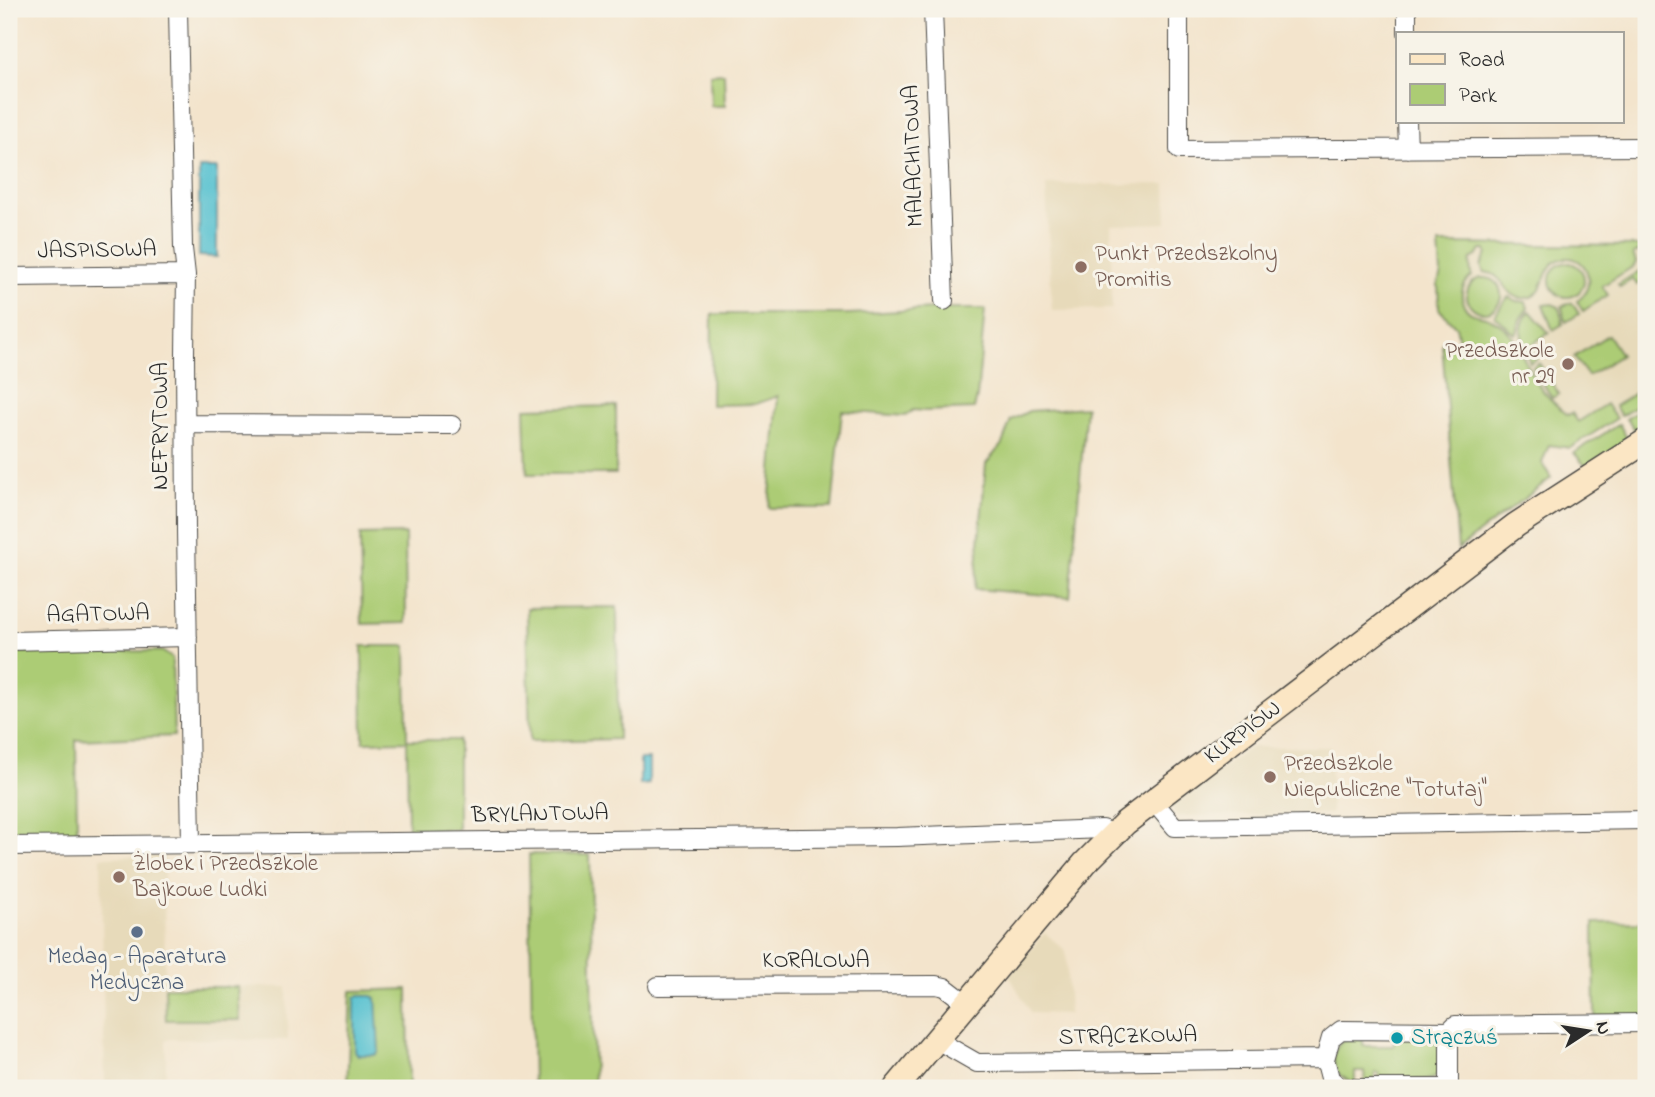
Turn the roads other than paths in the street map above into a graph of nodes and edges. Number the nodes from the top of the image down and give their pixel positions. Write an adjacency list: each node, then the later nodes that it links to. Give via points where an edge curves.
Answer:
1 (178, 9): 9 (street, NEFRYTOWA)
2 (933, 9): 11 (street, MALACHITOWA)
3 (1179, 9): 8 (street, via 1179,150)
4 (1408, 9): 5 (street)
5 (1408, 32)
6 (1408, 122): 8 (street)
7 (1646, 147): 8 (street)
8 (1408, 149)
9 (186, 275): 10 (street, JASPISOWA); 12 (street, NEFRYTOWA)
10 (9, 277)
11 (944, 301)
12 (186, 424): 13 (street); 15 (street, NEFRYTOWA)
13 (452, 425)
14 (1646, 441): 17 (street, KURPIÓW, via 1516,525)
15 (188, 637): 16 (street, AGATOWA); 21 (street, NEFRYTOWA)
16 (9, 641)
17 (1154, 802): 18 (street, via 1175,827); 20 (street, KURPIÓW)
18 (1646, 820)
19 (1072, 830): 20 (street, BRYLANTOWA, via 1103,829); 21 (street, BRYLANTOWA, via 897,837); 23 (street)
20 (1112, 835): 23 (street, KURPIÓW)
21 (191, 844): 22 (street, BRYLANTOWA)
22 (9, 846)
23 (1093, 856): 25 (street, KURPIÓW)
24 (658, 986): 25 (street, KORALOWA, via 936,985 946,987)
25 (967, 1004): 28 (street, KURPIÓW)
26 (1646, 1023): 27 (street, via 1455,1025)
27 (1449, 1031): 29 (street, via 1341,1030 1331,1038); 29 (street, via 1449,1088 1340,1088 1330,1078)
28 (937, 1040): 29 (street, STRĄCZKOWA, via 977,1063); 30 (street, KURPIÓW)
29 (1325, 1059)
30 (896, 1088)

